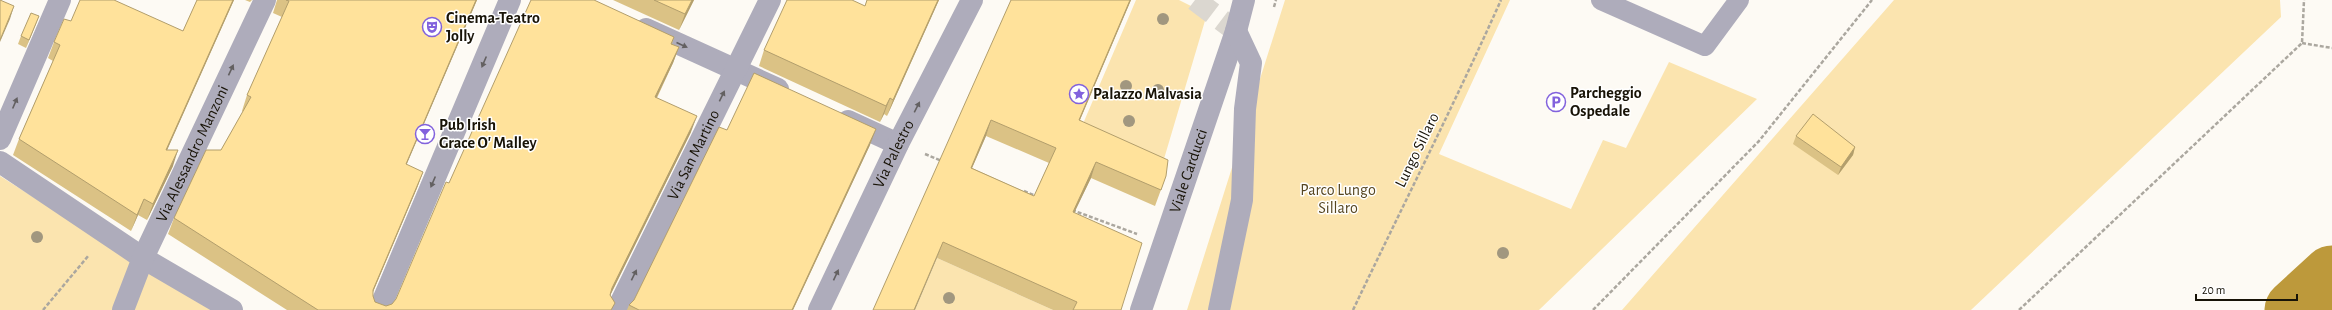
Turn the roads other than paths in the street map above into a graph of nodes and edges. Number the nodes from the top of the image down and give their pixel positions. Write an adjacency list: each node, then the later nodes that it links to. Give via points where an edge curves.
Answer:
1 (60, 0): 14 (street, one-way to 1)
2 (264, 0): 17 (street, Via Alessandro Manzoni, one-way to 2)
3 (510, 0): 20 (street, one-way to 20)
4 (770, 0): 11 (street, Via San Martino)
5 (972, 0): 15 (street, Via Palestro, one-way to 5)
6 (1244, 0): 10 (street, Viale Carducci)
7 (1601, 0): 8 (lane, via 1705,46)
8 (1739, 0)
9 (631, 22): 11 (street, one-way to 11)
10 (1236, 31): 23 (street, Viale Carducci); 24 (street, via 1250,63 1245,109 1242,200)
11 (735, 69): 12 (street); 21 (street, Via San Martino, one-way to 11)
12 (796, 97)
13 (833, 114): 15 (street)
14 (0, 139)
15 (898, 144): 22 (street, Via Palestro, one-way to 15)
16 (0, 162): 17 (street)
17 (143, 258): 18 (street, Via Alessandro Manzoni); 19 (street)
18 (123, 310)
19 (232, 310)
20 (379, 310)
21 (617, 310)
22 (819, 310)
23 (1141, 310)
24 (1219, 310)

